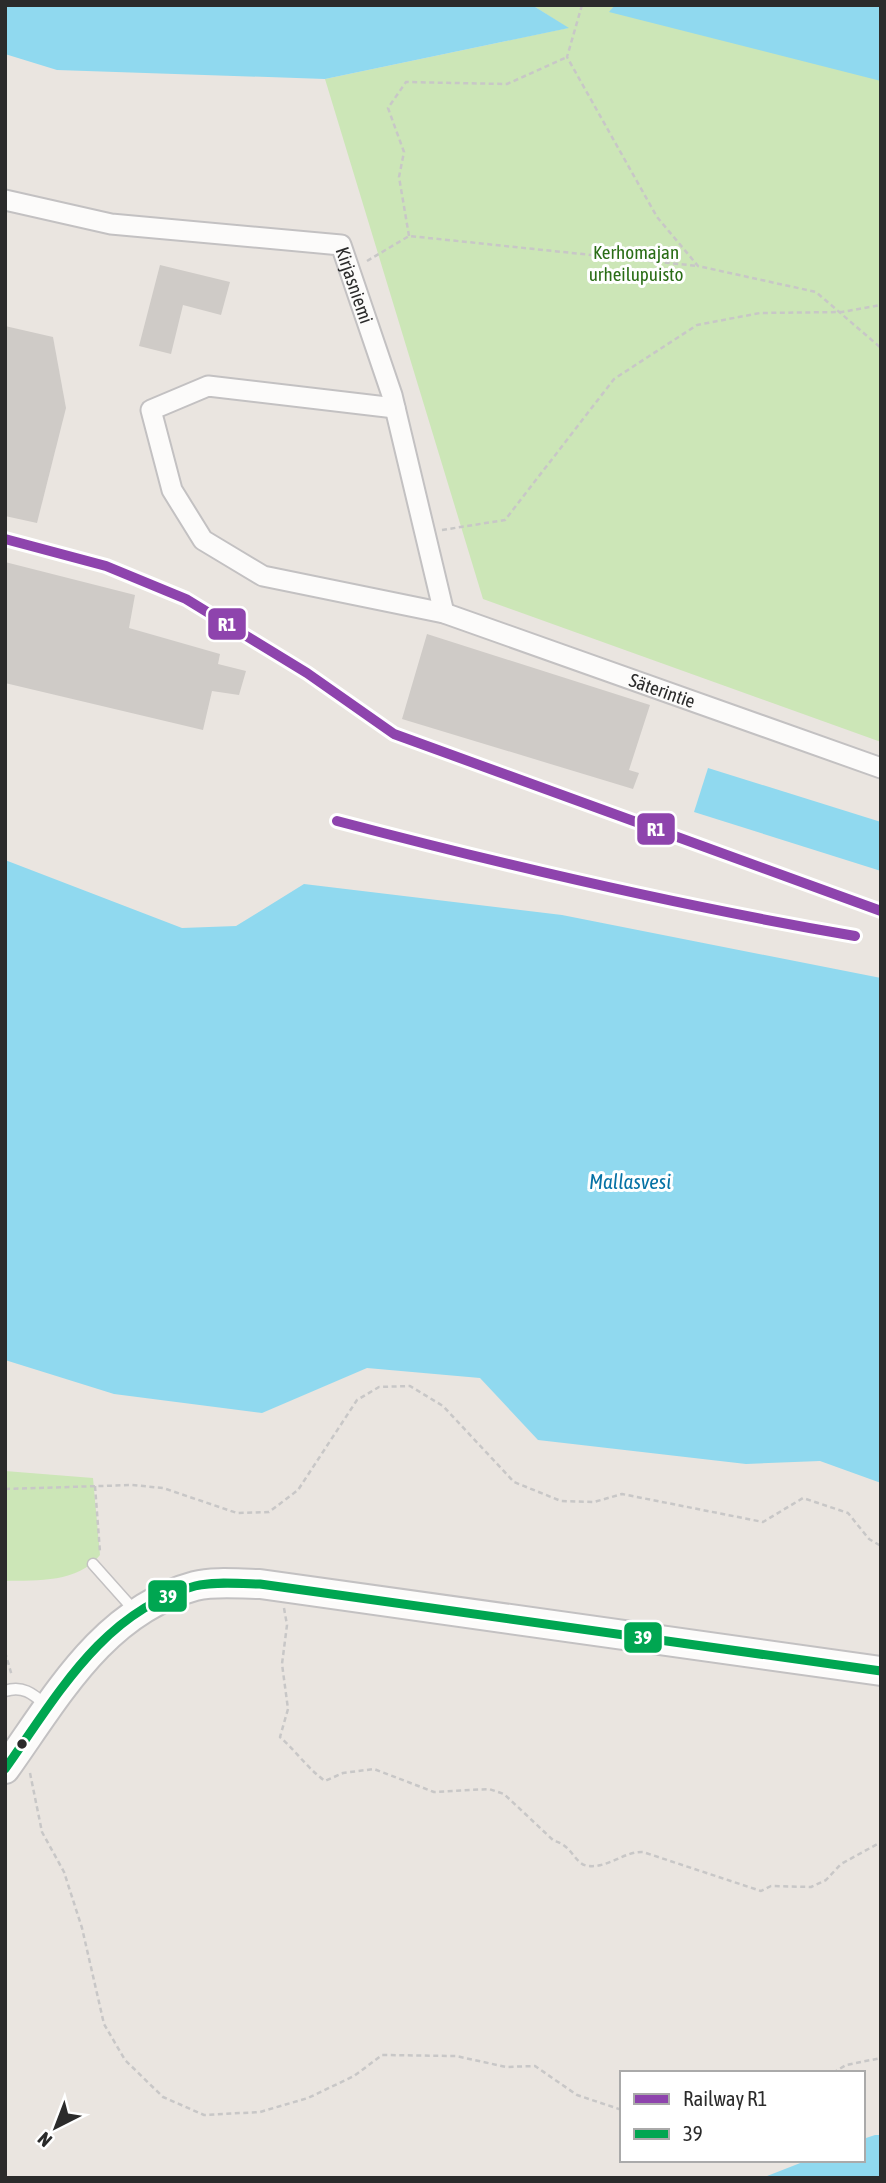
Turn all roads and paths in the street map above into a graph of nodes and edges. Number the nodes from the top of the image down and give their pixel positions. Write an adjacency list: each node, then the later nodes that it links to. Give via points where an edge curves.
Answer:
1 (582, 5): 2 (path)
2 (567, 57): 4 (path, via 507,83 407,82 388,108 404,152 399,177); 5 (path, via 657,216)
3 (5, 200): 6 (street, Kirjasniemi, via 111,224 341,245)
4 (409, 236): 5 (path); 6 (path)
5 (698, 266): 8 (path, via 816,292)
6 (350, 271): 10 (street, Kirjasniemi)
7 (881, 305): 8 (path)
8 (842, 312): 9 (path); 11 (path, via 760,313 697,325 614,379 505,520)
9 (881, 348)
10 (395, 408): 11 (street, Kirjasniemi); 12 (street, Säterintie, via 208,386 150,410 172,490 203,540 263,576)
11 (425, 533): 12 (street, Kirjasniemi)
12 (443, 612): 13 (street, Säterintie)
13 (881, 768)
14 (95, 1486): 15 (path); 16 (path, via 163,1489 237,1513 269,1512 299,1490 358,1400 379,1387 410,1386 443,1406 514,1482 561,1501 594,1502 622,1494 763,1522 803,1498 848,1513 869,1539); 17 (path, via 100,1555)
15 (5, 1489)
16 (881, 1546)
17 (93, 1564): 19 (lane)
18 (280, 1587): 19 (main road, via 198,1585); 21 (main road); 25 (path, via 287,1625 282,1664 288,1709 280,1737 325,1781 374,1769 434,1792 489,1789 504,1794 554,1841 564,1843 578,1863 590,1867 643,1852 761,1891 771,1886 811,1887)
19 (135, 1611): 23 (main road, via 86,1657)
20 (5, 1652): 22 (path)
21 (881, 1671)
22 (10, 1689): 23 (lane, via 30,1692)
23 (49, 1707): 24 (main road)
24 (10, 1763): 28 (path, via 30,1769 42,1832 64,1872 104,2024 125,2060 163,2097 204,2115 260,2112 308,2098 354,2076 382,2055 456,2056 506,2067 535,2066 578,2095)
25 (881, 1842)
26 (881, 2058): 27 (path)
27 (837, 2071)
28 (620, 2109)

